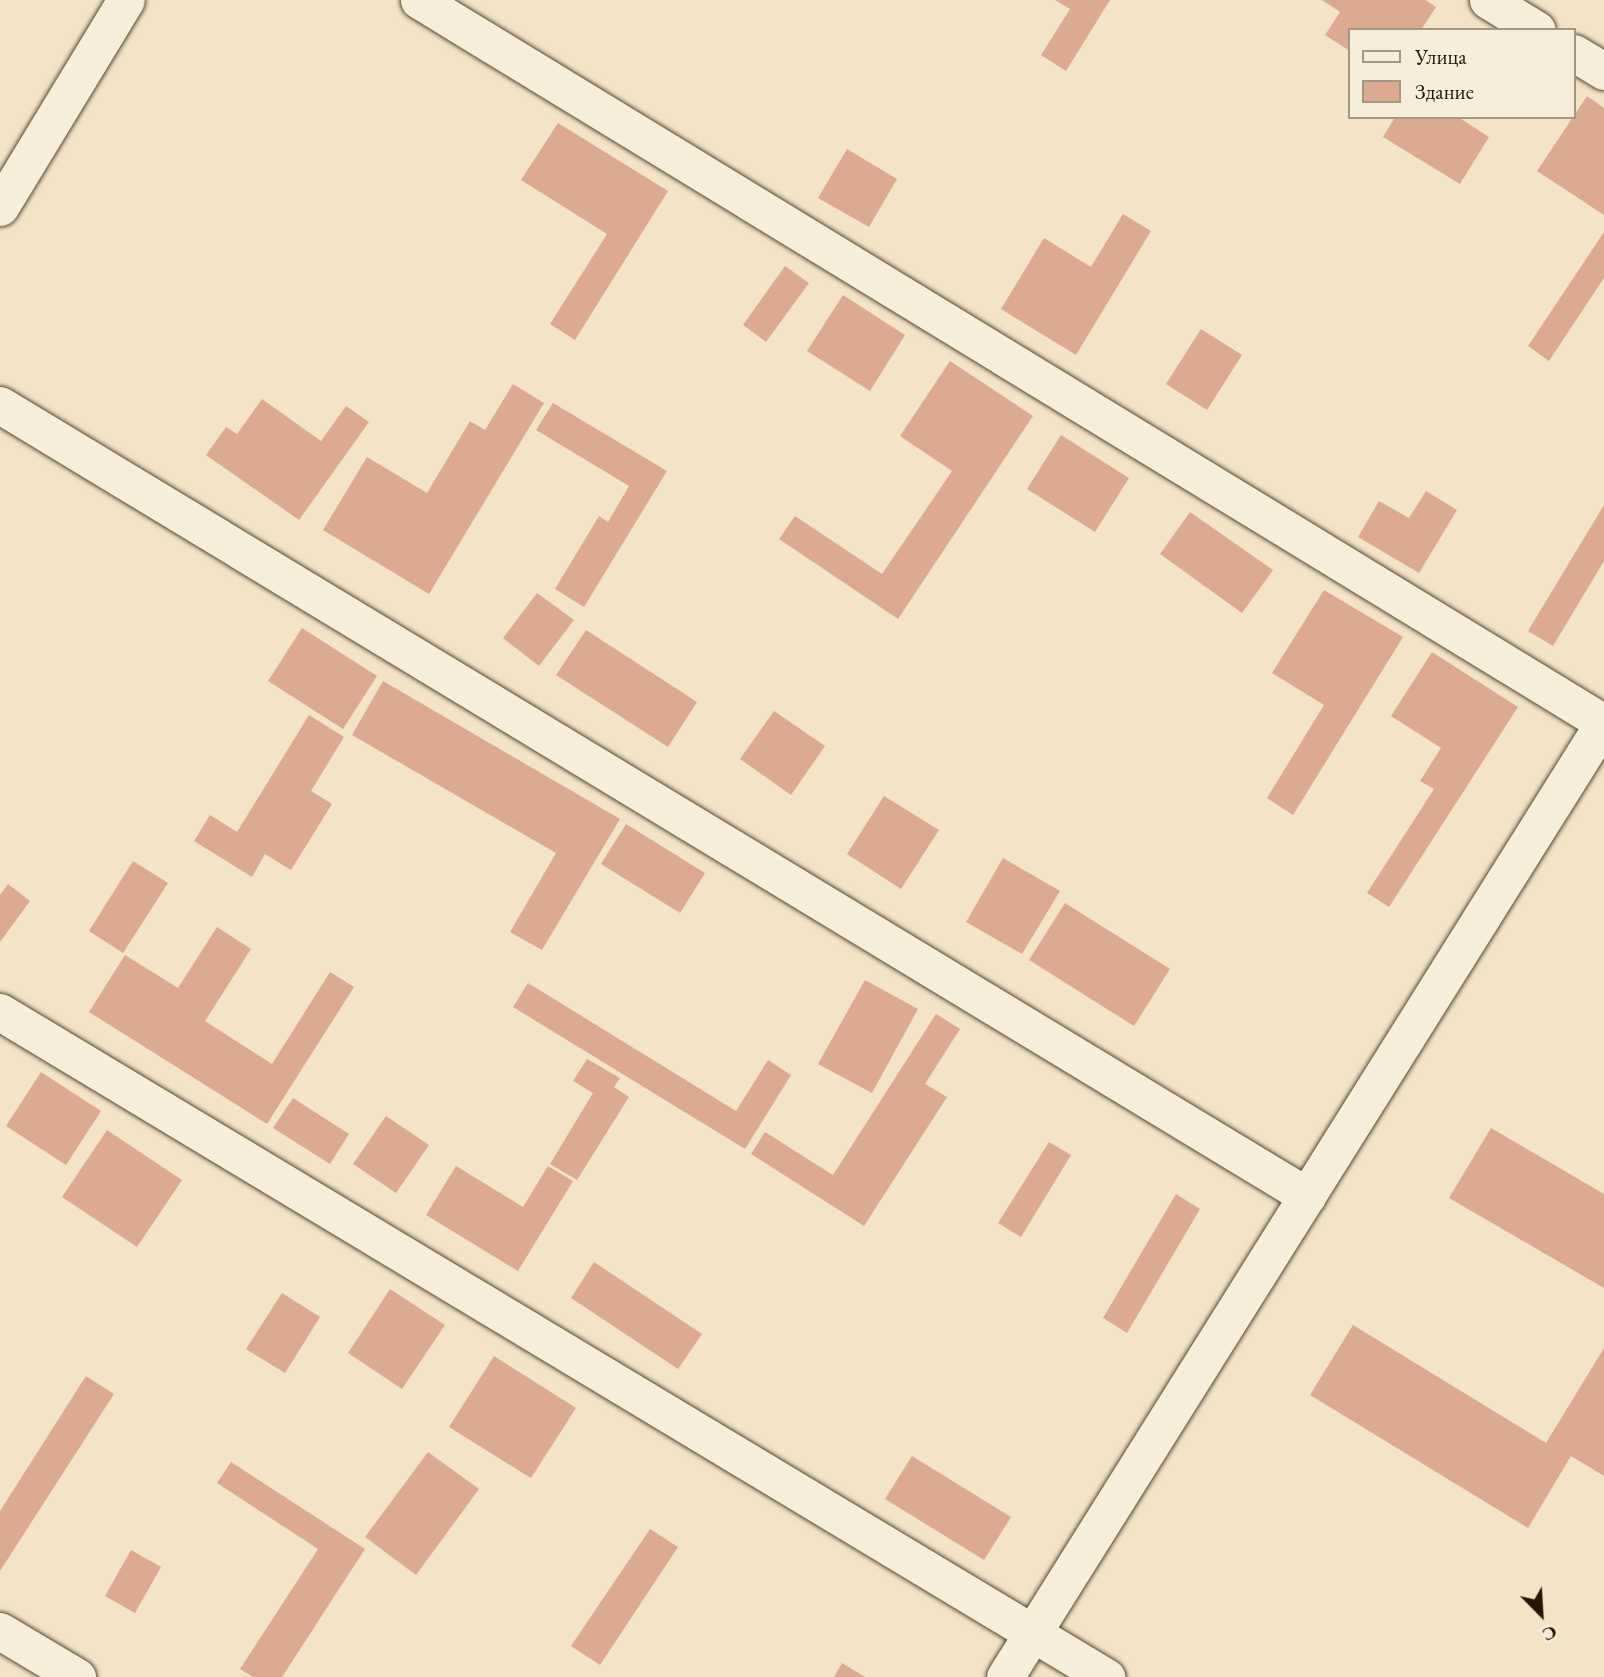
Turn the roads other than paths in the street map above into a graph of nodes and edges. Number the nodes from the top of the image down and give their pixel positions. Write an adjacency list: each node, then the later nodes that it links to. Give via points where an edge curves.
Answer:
1 (126, 0): 7 (street)
2 (419, 0): 9 (street)
3 (1488, 0): 4 (street)
4 (1534, 28)
5 (1576, 54): 6 (street)
6 (1604, 71)
7 (0, 207)
8 (0, 405): 11 (street)
9 (1604, 723): 11 (street)
10 (0, 1012): 13 (street)
11 (1307, 1196): 13 (street)
12 (0, 1631): 14 (street)
13 (1033, 1633): 15 (street); 16 (street)
14 (77, 1677)
15 (1005, 1677)
16 (1106, 1677)

